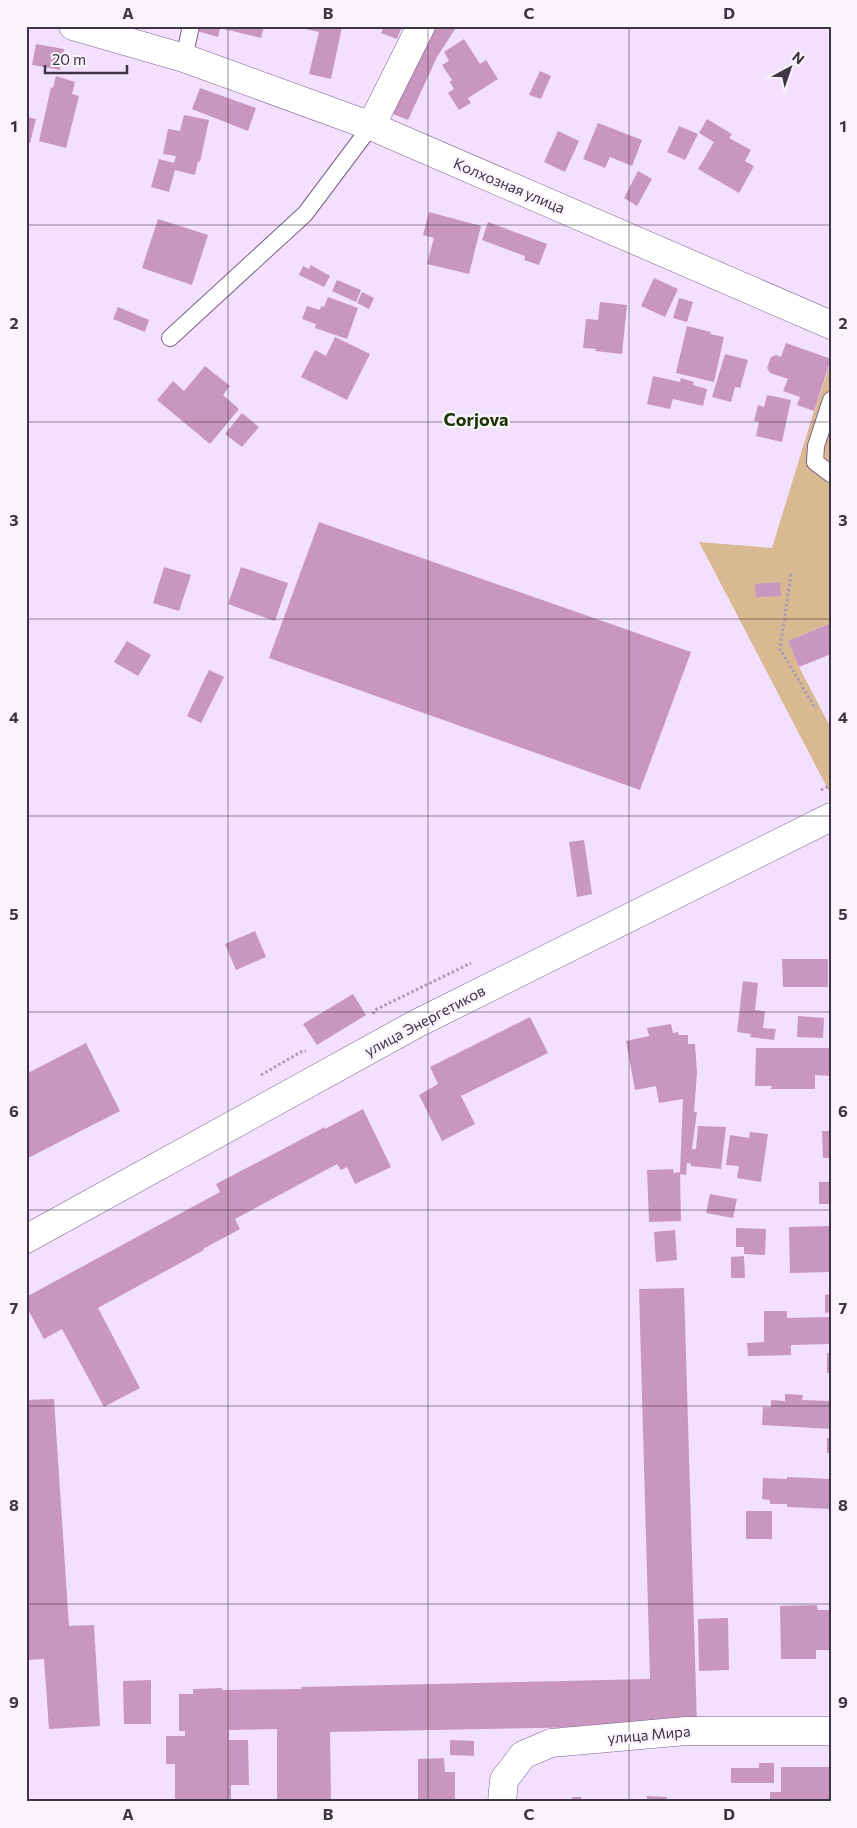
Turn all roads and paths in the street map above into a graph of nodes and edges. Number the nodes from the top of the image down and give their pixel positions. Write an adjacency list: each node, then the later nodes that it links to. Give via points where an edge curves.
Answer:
1 (74, 26): 4 (street, Колхозная улица)
2 (191, 26): 4 (lane)
3 (421, 26): 5 (street)
4 (184, 58): 5 (street, Колхозная улица)
5 (371, 126): 6 (street, Колхозная улица); 7 (lane, via 305,214)
6 (831, 325)
7 (170, 338)
8 (831, 400): 9 (lane, via 816,446 815,462)
9 (831, 474)
10 (791, 574): 11 (path, via 780,649)
11 (816, 709)
12 (831, 817): 13 (street, улица Энергетиков, via 416,1024)
13 (26, 1238)
14 (831, 1731): 15 (street, улица Мира, via 686,1731 551,1743 523,1755 504,1780)
15 (502, 1802)

